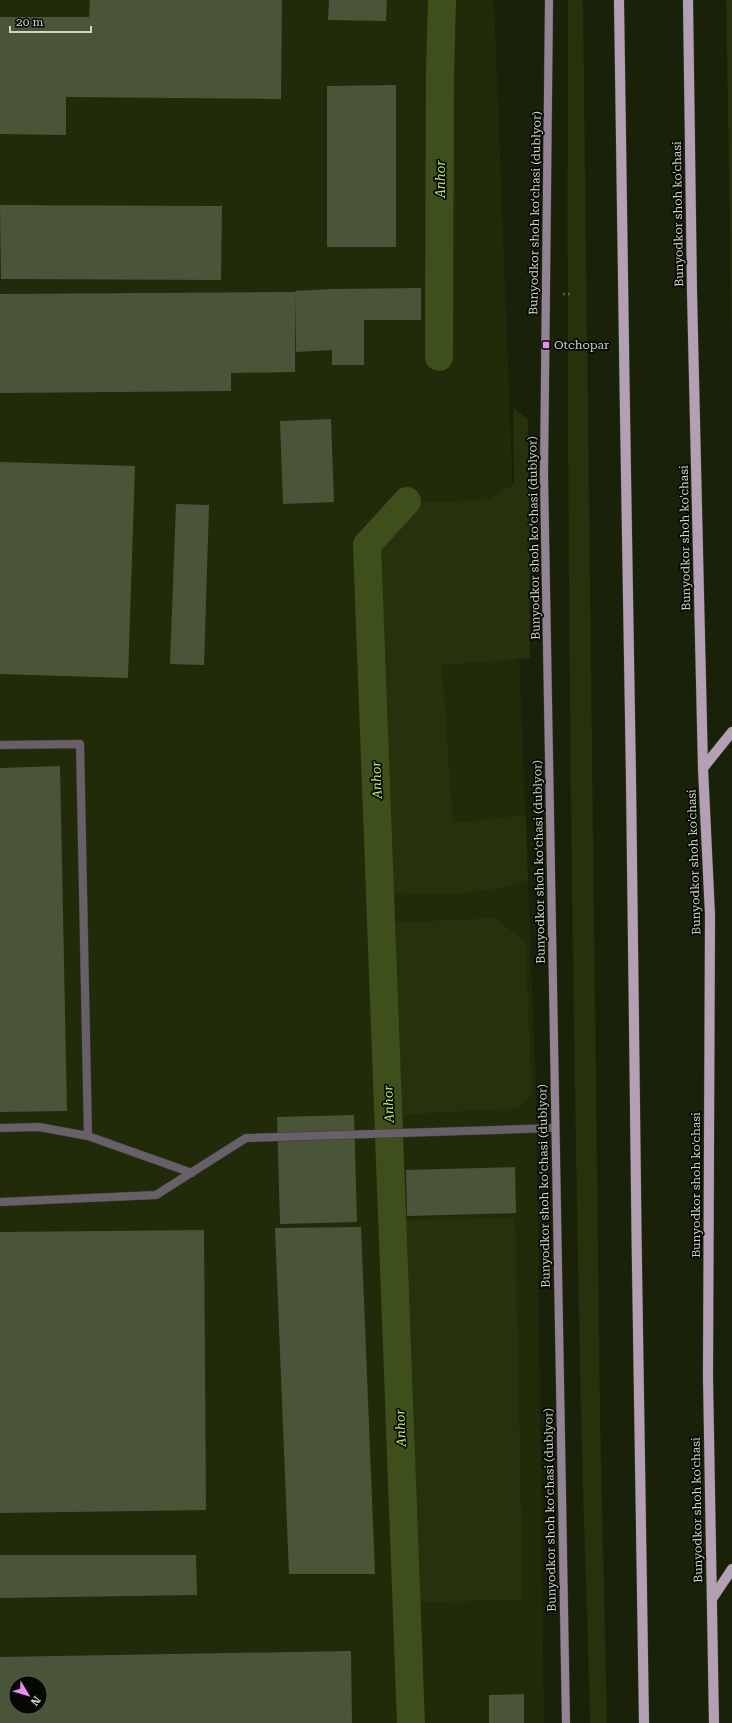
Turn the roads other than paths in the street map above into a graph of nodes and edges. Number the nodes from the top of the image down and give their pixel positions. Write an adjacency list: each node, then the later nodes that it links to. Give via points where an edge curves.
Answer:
1 (549, 0): 8 (street, Bunyodkor shoh koʻchasi (dublyor), via 544,475)
2 (619, 0): 15 (main road)
3 (688, 0): 6 (main road, Bunyodkor shoh ko'chasi)
4 (732, 732): 6 (main road)
5 (0, 745): 9 (lane, via 80,744)
6 (703, 768): 13 (main road, Bunyodkor shoh ko'chasi, via 710,915 708,1377)
7 (0, 1128): 9 (lane, via 39,1127)
8 (555, 1128): 10 (lane, via 246,1138); 14 (street, Bunyodkor shoh koʻchasi (dublyor))
9 (88, 1136): 10 (lane)
10 (192, 1173): 11 (lane, via 156,1195)
11 (0, 1202)
12 (732, 1569): 13 (main road)
13 (712, 1599): 16 (main road, Bunyodkor shoh ko'chasi)
14 (566, 1723)
15 (644, 1723)
16 (714, 1723)

